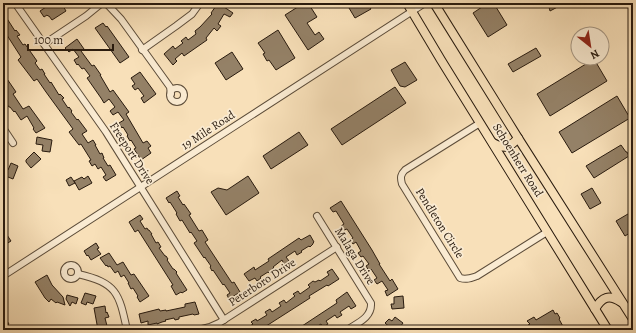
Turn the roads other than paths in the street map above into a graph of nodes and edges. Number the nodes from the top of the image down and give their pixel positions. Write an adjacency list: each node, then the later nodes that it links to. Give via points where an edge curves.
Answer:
1 (15, 3): 9 (street, Freeport Drive)
2 (102, 3): 9 (street)
3 (106, 3): 10 (street, via 116,12)
4 (200, 3): 10 (street, via 192,14)
5 (407, 3): 8 (main road, Schoenherr Road)
6 (425, 3): 8 (street, 19 Mile Road)
7 (434, 3): 16 (main road, Schoenherr Road)
8 (412, 11): 14 (main road, Schoenherr Road); 19 (street, 19 Mile Road)
9 (44, 44): 19 (street, Freeport Drive)
10 (142, 50): 11 (street)
11 (170, 87): 12 (street); 13 (street)
12 (177, 88): 13 (street); 13 (street, via 184,93 183,100 175,101)
13 (171, 94)
14 (480, 122): 18 (main road, Schoenherr Road); 21 (street, Pendleton Circle, via 405,170 400,178 402,184 460,278 477,276)
15 (3, 128): 17 (street)
16 (518, 138): 18 (main road, via 508,147); 25 (main road, Schoenherr Road)
17 (13, 143)
18 (493, 143): 21 (main road, Schoenherr Road)
19 (141, 187): 24 (street, 19 Mile Road); 28 (street, Freeport Drive)
20 (316, 216): 22 (street, Malaga Drive)
21 (547, 232): 26 (main road, Schoenherr Road)
22 (337, 247): 28 (street, Peterboro Drive); 31 (street, Malaga Drive, via 370,300 371,308 366,317)
23 (78, 274): 29 (street, via 96,279 113,290 120,302)
24 (3, 276)
25 (622, 302): 26 (main road, via 612,297 604,299); 27 (main road, Schoenherr Road)
26 (595, 309): 32 (main road, Schoenherr Road)
27 (633, 319)
28 (224, 320): 30 (street, Peterboro Drive)
29 (127, 330)
30 (198, 330)
31 (347, 330)
32 (608, 330)

